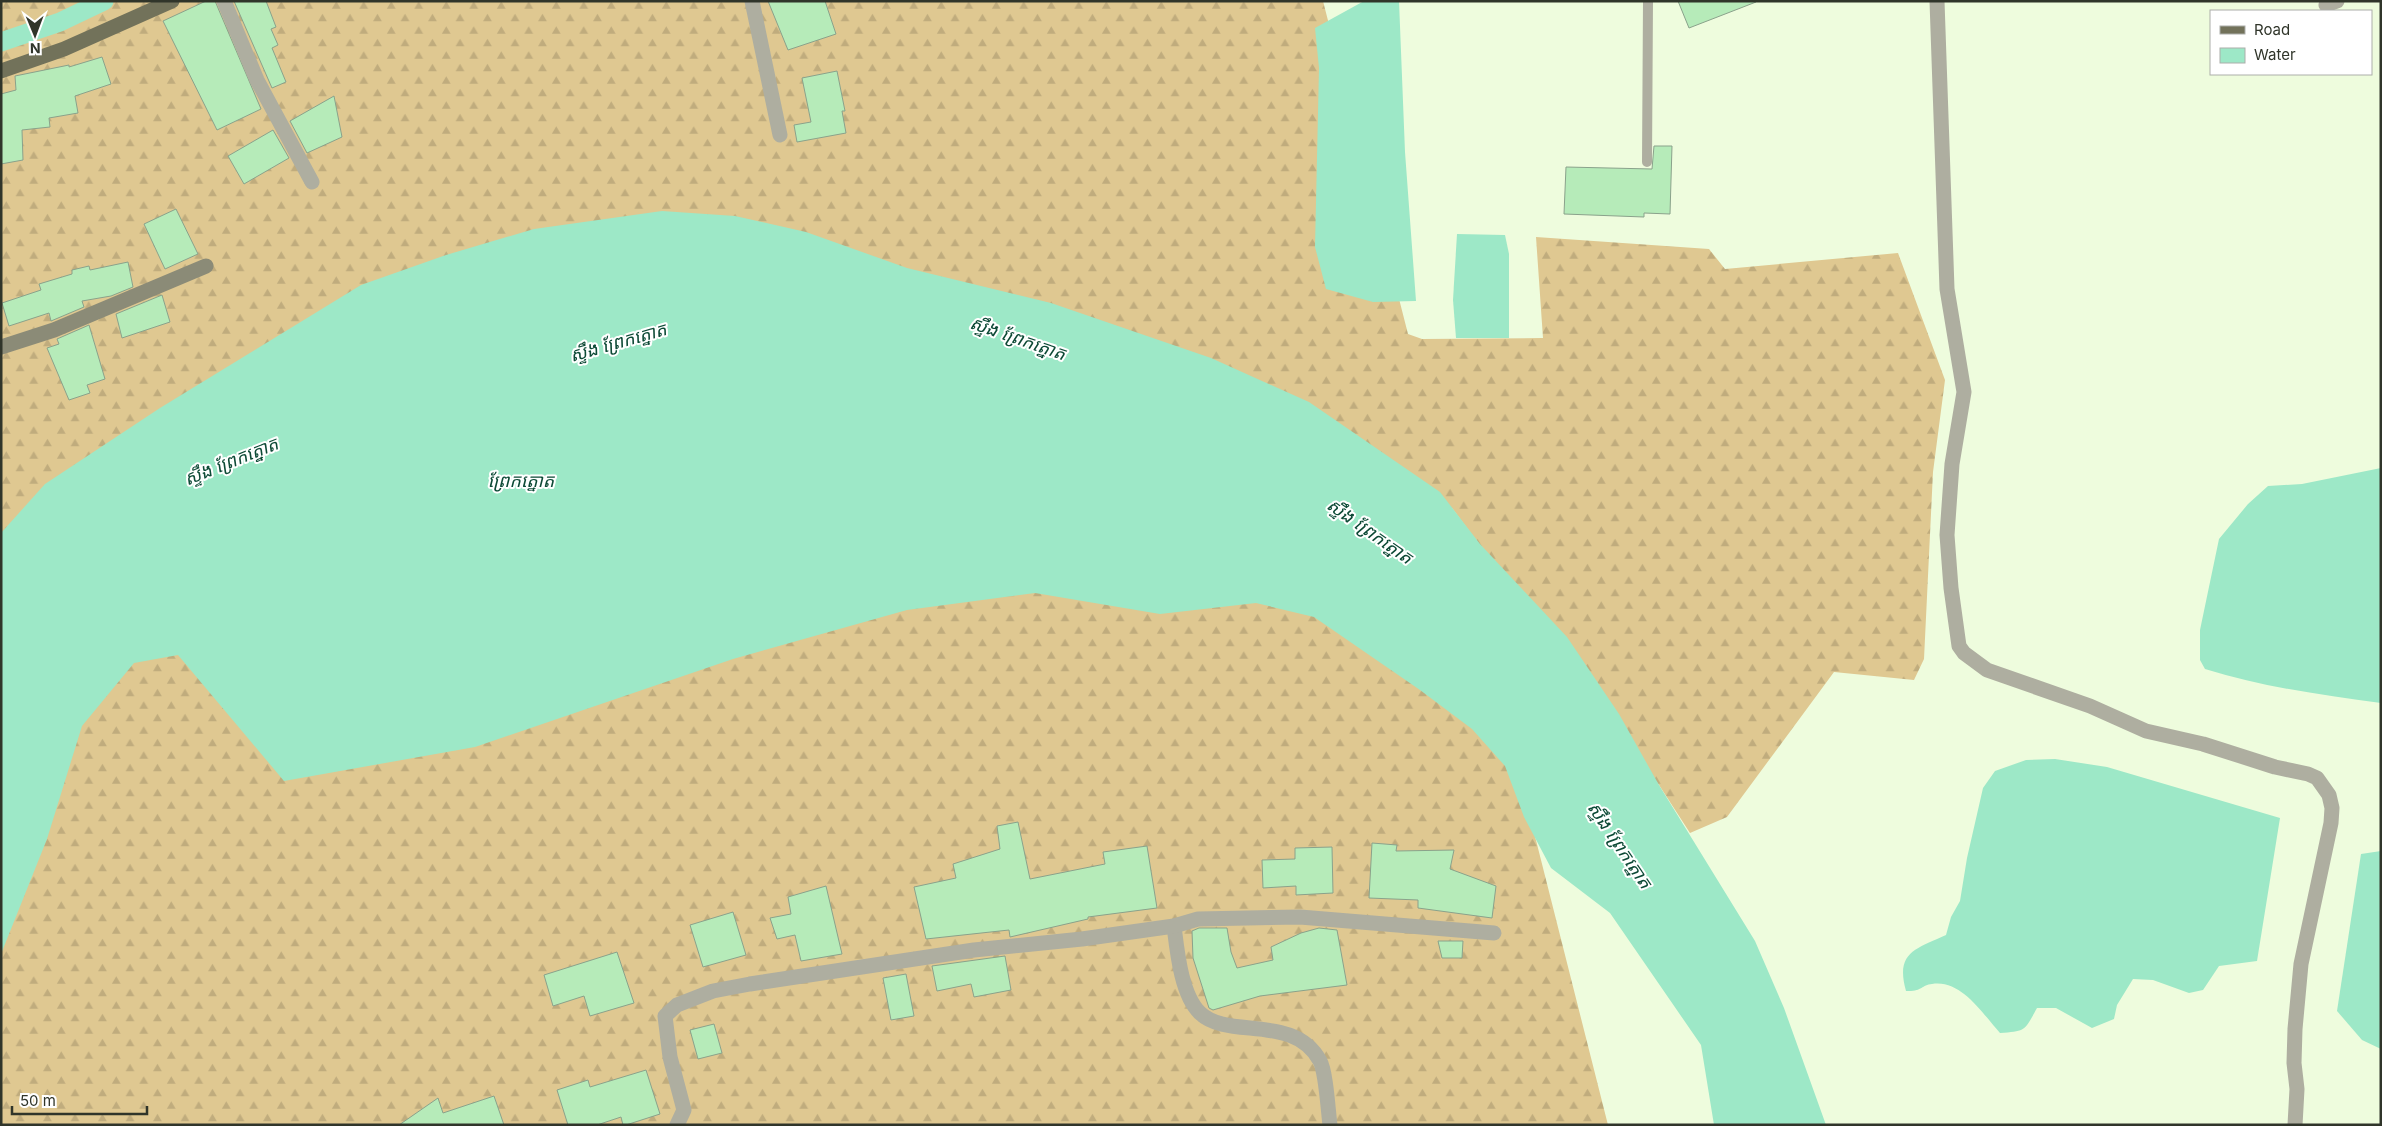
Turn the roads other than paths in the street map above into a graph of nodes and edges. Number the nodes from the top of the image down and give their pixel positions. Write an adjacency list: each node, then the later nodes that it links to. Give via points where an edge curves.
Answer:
1 (224, 1): 9 (street, via 258,80)
2 (752, 1): 7 (street)
3 (1648, 1): 8 (lane)
4 (1938, 1): 16 (street, via 1946,289 1964,392 1952,464 1947,535 1956,636 1964,653 2003,677 2090,706 2146,731 2308,774 2325,787 2332,808 2331,823 2301,964 2295,1029)
5 (166, 2): 6 (main road, via 64,49)
6 (1, 71)
7 (780, 135)
8 (1647, 162)
9 (312, 182)
10 (206, 266): 11 (street, via 54,330)
11 (1, 347)
12 (1174, 926): 13 (street, via 1198,919 1300,917); 14 (street, via 796,976 713,991 677,1005 665,1016 670,1057 684,1110); 15 (street, via 1182,977 1199,1013 1213,1021 1287,1034 1314,1051 1321,1063)
13 (1494, 933)
14 (678, 1125)
15 (1330, 1125)
16 (2295, 1125)

